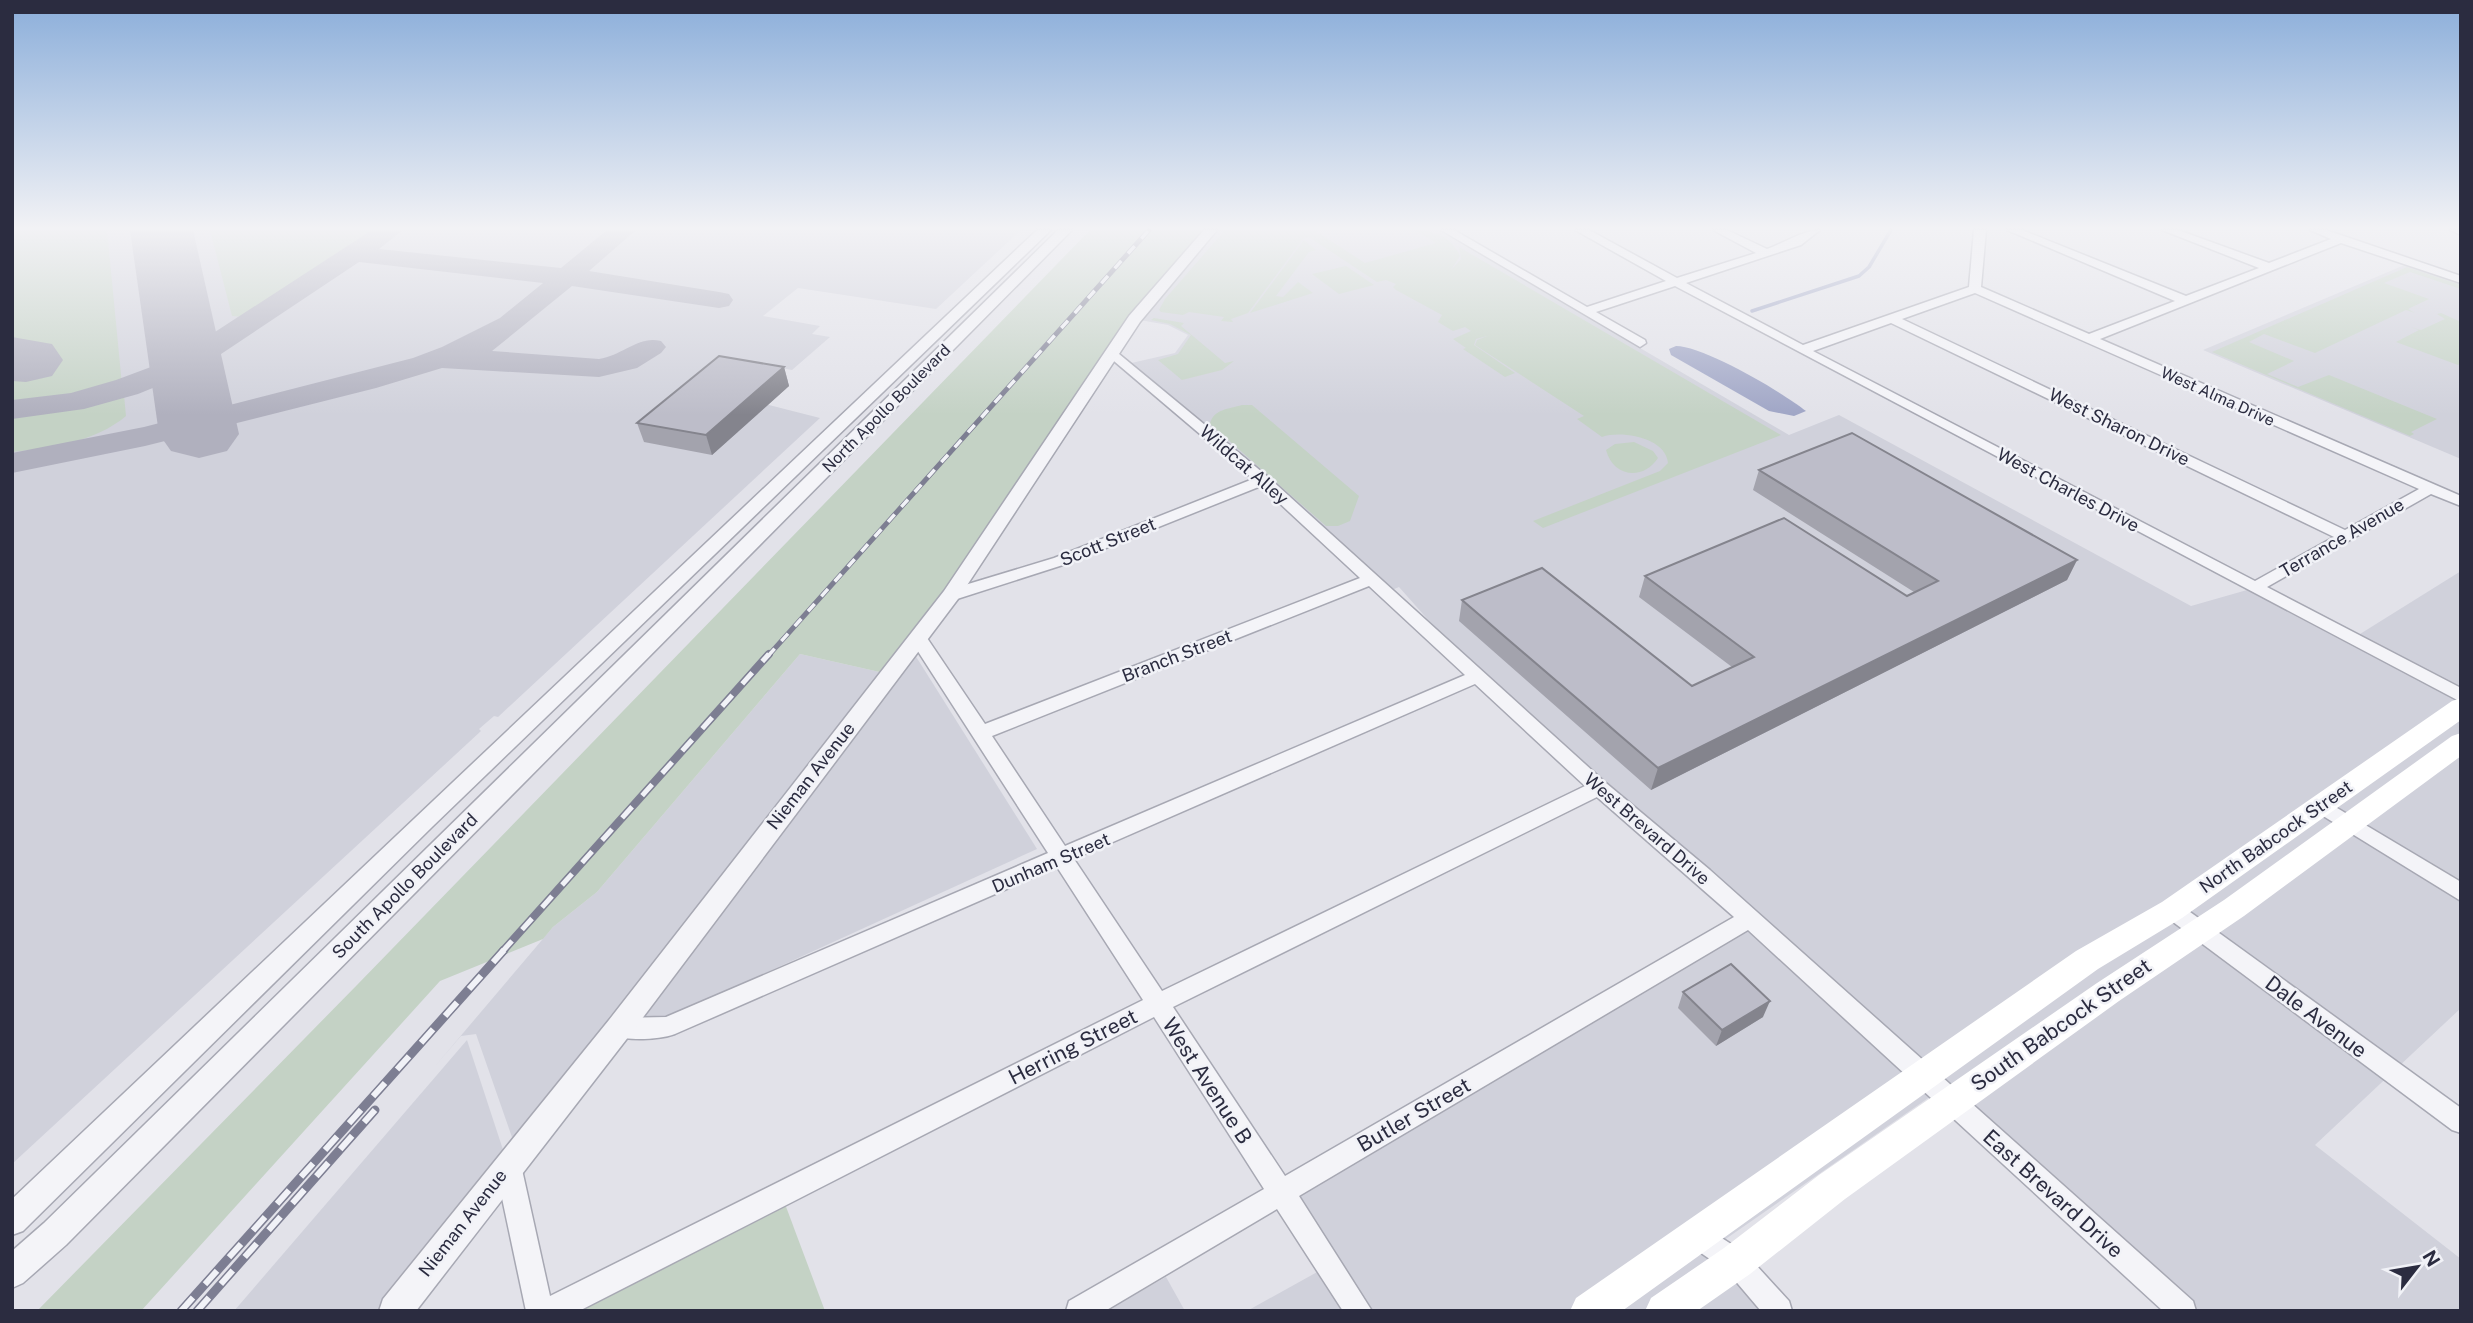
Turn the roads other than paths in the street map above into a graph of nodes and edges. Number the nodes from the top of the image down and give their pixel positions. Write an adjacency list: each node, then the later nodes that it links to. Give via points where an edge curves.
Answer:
1 (984, 292): 19 (street, North Apollo Boulevard)
2 (1000, 292): 19 (street, North Apollo Boulevard)
3 (1158, 292): 17 (street, Nieman Avenue)
4 (1553, 292): 12 (street)
5 (1645, 292): 12 (street)
6 (1697, 292): 16 (street, West Charles Drive)
7 (1968, 292): 13 (street)
8 (1981, 292): 14 (street, West Alma Drive)
9 (2166, 292): 11 (street)
10 (2207, 292): 11 (street)
11 (2187, 300): 14 (street)
12 (1587, 311): 15 (street)
13 (1893, 319): 16 (street); 22 (street, West Sharon Drive)
14 (2090, 339): 20 (street, West Alma Drive)
15 (1640, 343)
16 (1802, 350): 24 (street, West Charles Drive)
17 (1113, 352): 18 (street, Wildcat Alley); 25 (street, Nieman Avenue)
18 (1263, 480): 23 (street, Wildcat Alley); 25 (street, Scott Street, via 1060,561)
19 (791, 487): 48 (street, South Apollo Boulevard, via 424,821); 51 (street, South Apollo Boulevard, via 55,1234)
20 (2430, 489): 21 (street, West Alma Drive); 22 (street, Terrance Avenue)
21 (2461, 502)
22 (2345, 536): 24 (street, Terrance Avenue)
23 (1373, 579): 27 (street, West Brevard Drive); 30 (street, Branch Street)
24 (2255, 588): 28 (street, West Charles Drive)
25 (951, 595): 26 (street, Nieman Avenue)
26 (919, 639): 30 (street, West Avenue B); 42 (street, Nieman Avenue)
27 (1478, 676): 32 (street, West Brevard Drive); 35 (street, Dunham Street)
28 (2461, 695)
29 (2461, 707): 33 (main road, North Babcock Street)
30 (981, 733): 35 (street, West Avenue B)
31 (2461, 742): 34 (main road, South Babcock Street)
32 (1599, 788): 38 (street, West Brevard Drive); 41 (street, Herring Street)
33 (2322, 806): 34 (street); 37 (main road, North Babcock Street)
34 (2349, 823): 36 (street); 39 (main road, South Babcock Street)
35 (1063, 858): 41 (street, West Avenue B); 42 (street, Dunham Street, via 667,1027)
36 (2461, 893)
37 (2172, 910): 39 (street, Dale Avenue); 40 (main road, North Babcock Street)
38 (1748, 919): 43 (street, West Brevard Drive); 47 (street, Butler Street)
39 (2199, 930): 44 (main road, South Babcock Street); 45 (street, Dale Avenue)
40 (2087, 960): 43 (main road, South Babcock Street)
41 (1157, 1004): 47 (street, West Avenue B); 54 (street, Herring Street)
42 (619, 1028): 46 (street, Nieman Avenue)
43 (1923, 1077): 44 (street, East Brevard Drive); 49 (main road, South Babcock Street)
44 (1951, 1102): 50 (main road, South Babcock Street); 60 (street, East Brevard Drive)
45 (2461, 1122)
46 (508, 1165): 52 (street, Nieman Avenue); 53 (street)
47 (1280, 1193): 55 (street, Butler Street); 56 (street, West Avenue B)
48 (12, 1220)
49 (1698, 1235): 50 (street); 57 (main road, South Babcock Street)
50 (1736, 1262): 58 (main road, South Babcock Street); 59 (street)
51 (12, 1272)
52 (395, 1311)
53 (540, 1311)
54 (550, 1311)
55 (1079, 1311)
56 (1359, 1311)
57 (1589, 1311)
58 (1664, 1311)
59 (1779, 1311)
60 (2183, 1311)

